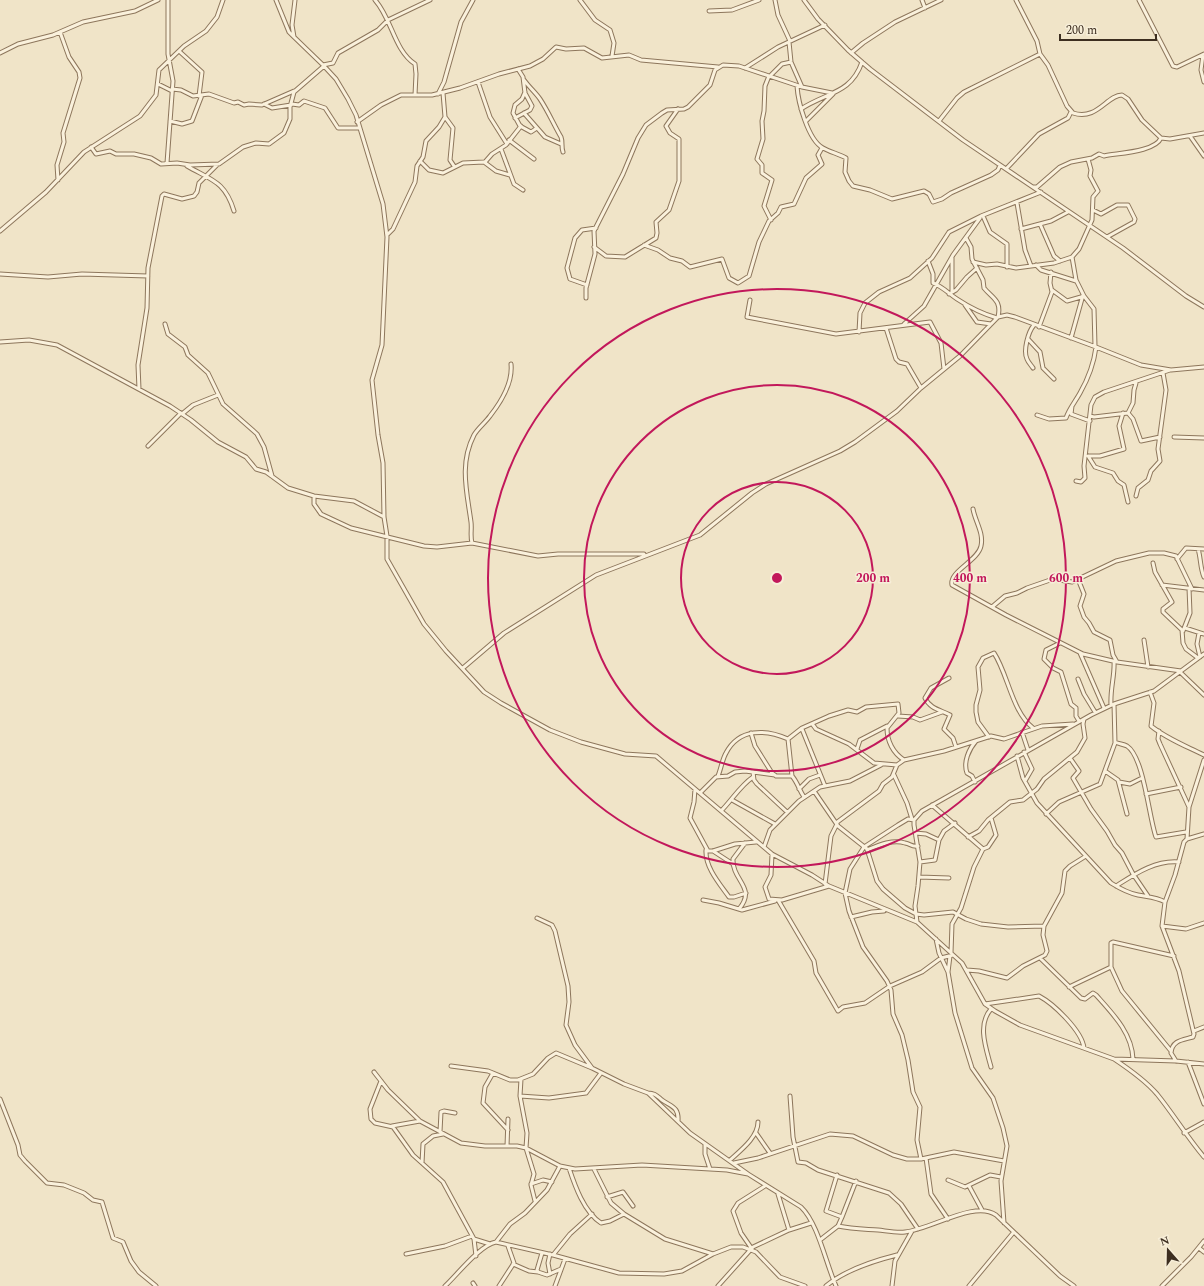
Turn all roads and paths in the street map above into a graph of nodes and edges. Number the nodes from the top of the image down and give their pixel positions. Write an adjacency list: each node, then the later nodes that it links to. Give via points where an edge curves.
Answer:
1 (158, 0): 23 (street, via 135,11 88,20)
2 (168, 0): 32 (street)
3 (223, 0): 26 (street, via 217,16 206,32)
4 (276, 0): 24 (street, via 289,32)
5 (295, 0): 24 (street, via 292,25)
6 (375, 0): 21 (street)
7 (422, 0): 18 (street)
8 (430, 0): 18 (street)
9 (473, 0): 51 (street, via 462,22)
10 (580, 0): 31 (street, via 595,20 610,30 614,43)
11 (759, 0): 20 (street, via 732,10)
12 (775, 0): 25 (street)
13 (804, 0): 22 (street)
14 (922, 0): 19 (street)
15 (941, 0): 19 (street)
16 (1016, 0): 29 (street, via 1037,41)
17 (1139, 0): 30 (street, via 1173,66 1177,67)
18 (424, 4): 21 (street)
19 (925, 8): 28 (street, via 895,22)
20 (709, 11)
21 (388, 20): 35 (street, via 378,30 338,53 333,62); 52 (street, via 404,54 415,64)
22 (825, 26): 25 (street); 28 (street)
23 (60, 32): 27 (street, via 18,44); 92 (street, via 80,78 63,133 64,142 57,165)
24 (294, 37): 35 (street)
25 (789, 41): 33 (street); 37 (street)
26 (179, 51): 32 (street); 53 (street, via 202,72)
27 (0, 53)
28 (851, 53): 34 (street)
29 (1040, 54): 58 (street); 62 (street, via 964,92)
30 (1203, 54): 42 (street, via 1201,70)
31 (612, 56): 36 (street, via 629,55 641,60); 38 (street, via 602,58 584,48 556,47 543,59)
32 (169, 59): 43 (street, via 159,70); 46 (street, via 173,75)
33 (791, 62): 39 (street, via 782,64); 45 (street)
34 (862, 62): 50 (street, via 852,82); 62 (street)
35 (323, 65): 47 (street); 65 (street, via 345,94)
36 (718, 67): 37 (street, via 730,64); 56 (street, via 710,85 688,107)
37 (745, 68): 39 (street)
38 (518, 69): 40 (street); 41 (street)
39 (769, 76): 44 (street); 101 (street, via 765,86 763,139 757,160 762,165 762,173 772,180 764,206)
40 (524, 80): 48 (street); 74 (street, via 540,98 561,139)
41 (478, 82): 49 (street); 73 (street, via 490,117)
42 (1204, 82)
43 (158, 84): 46 (street); 75 (street, via 154,100 140,116)
44 (797, 86): 45 (street); 57 (street)
45 (802, 87): 50 (street)
46 (172, 90): 53 (street, via 181,90 191,96); 63 (street)
47 (296, 90): 54 (street, via 275,97); 55 (street)
48 (525, 92): 59 (street, via 532,109); 61 (street, via 514,107)
49 (443, 93): 51 (street); 60 (street)
50 (833, 93): 57 (street); 64 (street)
51 (438, 94): 52 (street)
52 (415, 95): 65 (street, via 396,97)
53 (201, 96): 54 (street, via 212,95 244,105); 63 (street, via 191,123)
54 (264, 104): 55 (street, via 272,108)
55 (292, 105): 67 (street, via 299,105 304,101 318,105 325,108 338,128); 86 (street, via 287,129 281,136 269,144 256,143 243,147)
56 (678, 109): 104 (street, via 662,113 646,125 639,135); 110 (street, via 666,126 670,133 679,139 679,181 669,210 656,222 656,238)
57 (801, 109): 64 (street)
58 (1071, 112): 71 (street, via 1095,112 1116,96 1122,95); 89 (street, via 1068,118 1037,136)
59 (524, 113): 61 (street); 68 (street)
60 (445, 117): 82 (street, via 426,141); 88 (street, via 453,128 450,152)
61 (515, 118): 66 (street)
62 (939, 120): 87 (street)
63 (170, 121): 84 (street)
64 (805, 121): 76 (street)
65 (357, 122): 67 (street)
66 (521, 126): 68 (street, via 531,132); 72 (street)
67 (359, 128): 107 (street, via 383,204)
68 (537, 128): 74 (street, via 546,138)
69 (1204, 133): 70 (street)
70 (1190, 136): 71 (street); 79 (street)
71 (1161, 138): 80 (street, via 1141,150 1104,156 1099,154)
72 (509, 140): 73 (street); 81 (street)
73 (507, 144): 77 (street)
74 (561, 144): 78 (street)
75 (91, 147): 84 (street, via 96,154 110,151 119,155 134,154 161,164); 92 (street)
76 (822, 148): 87 (street, via 846,158 845,172 852,185 892,199 924,191 929,194 932,201 937,201 991,176); 101 (street, via 818,155 822,164 806,178 796,202 790,206 781,206)
77 (501, 149): 83 (street); 90 (street)
78 (563, 152)
79 (1204, 156)
80 (1088, 158): 93 (street, via 1064,164); 97 (street, via 1090,176 1098,191 1093,197)
81 (534, 159)
82 (420, 161): 88 (street, via 429,170 440,172 446,172); 107 (street, via 414,185 393,229)
83 (485, 162): 88 (street); 90 (street, via 496,171)
84 (167, 163): 85 (street)
85 (184, 164): 86 (street); 91 (street)
86 (217, 165): 91 (street)
87 (1000, 165): 89 (street)
88 (454, 166)
89 (1006, 169): 93 (street)
90 (510, 175): 94 (street, via 515,186)
91 (206, 177): 98 (street, via 225,190); 123 (street, via 199,183 196,194 192,197 182,199 162,195)
92 (58, 180): 106 (street)
93 (1034, 187): 95 (street)
94 (523, 190)
95 (1041, 192): 96 (street); 99 (street)
96 (1017, 203): 100 (street); 105 (street)
97 (1093, 210): 103 (street, via 1092,220); 109 (street, via 1101,214 1120,204 1128,205 1131,209 1134,222)
98 (234, 211)
99 (1068, 212): 102 (street); 103 (street)
100 (982, 216): 108 (street); 114 (street, via 949,232); 119 (street, via 990,232 1007,244)
101 (771, 220): 110 (street, via 757,245 749,276 740,283 729,278 722,259 690,267)
102 (1040, 224): 105 (street); 115 (street, via 1054,256)
103 (1088, 225): 109 (street); 112 (street, via 1079,249)
104 (596, 228): 111 (street); 126 (street, via 582,230 578,234 566,268 570,279)
105 (1021, 229): 118 (street)
106 (0, 231)
107 (387, 235): 176 (street, via 382,345 372,380 383,463)
108 (966, 238): 113 (street); 116 (street, via 972,249)
109 (1107, 238): 133 (street)
110 (644, 245): 111 (street, via 628,256 621,257 606,256)
111 (594, 248): 126 (street, via 592,270)
112 (1072, 257): 115 (street); 124 (street)
113 (952, 258): 125 (street); 128 (street)
114 (928, 261): 125 (street, via 933,274 932,282); 141 (street, via 908,280 879,292 864,303 860,313)
115 (1060, 261): 117 (street)
116 (973, 262): 119 (street, via 986,266 997,264); 120 (street)
117 (1036, 265): 118 (street); 121 (street, via 1041,270)
118 (1031, 266): 119 (street)
119 (1007, 267)
120 (977, 268): 128 (street); 134 (street, via 985,290 994,296 999,308)
121 (1051, 272): 124 (street); 127 (street)
122 (0, 274): 123 (street, via 48,277 82,274)
123 (148, 276): 155 (street, via 148,308 138,365)
124 (1076, 281): 129 (street)
125 (936, 284): 128 (street); 136 (street, via 924,306)
126 (587, 285): 130 (street)
127 (1052, 290): 129 (street, via 1067,301); 139 (street)
128 (951, 293): 132 (street)
129 (1083, 296): 142 (street); 145 (street, via 1095,312)
130 (586, 298)
131 (750, 300): 141 (street, via 746,317 833,334)
132 (965, 305): 134 (street, via 976,308 982,314); 137 (street, via 977,322)
133 (1204, 307)
134 (998, 318): 137 (street); 138 (street, via 1007,316)
135 (165, 324): 156 (street, via 168,334 185,347 189,356 208,373)
136 (904, 324): 140 (street); 149 (street, via 932,324 942,346)
137 (991, 324): 149 (street, via 974,344)
138 (1034, 325): 139 (street); 143 (street)
139 (1038, 326): 142 (street)
140 (886, 328): 141 (street); 154 (street, via 896,359 907,364)
141 (859, 332)
142 (1071, 338): 145 (street)
143 (1028, 339): 147 (street, via 1026,356); 152 (street, via 1040,352 1043,368)
144 (0, 342): 155 (street, via 29,340 50,343)
145 (1096, 346): 150 (street, via 1141,365); 157 (street, via 1087,378)
146 (511, 364): 178 (street, via 512,376 507,389 491,415 474,434 467,455 465,488)
147 (1033, 368)
148 (1204, 368): 150 (street)
149 (944, 369): 154 (street)
150 (1171, 370): 151 (street)
151 (1163, 373): 153 (street); 165 (street, via 1166,395)
152 (1054, 379)
153 (1136, 382): 159 (street, via 1133,403); 162 (street, via 1099,394 1093,401)
154 (921, 388): 181 (street, via 889,418 840,451 766,484 700,535)
155 (139, 389): 158 (street)
156 (218, 395): 158 (street); 170 (street, via 234,415 257,434 264,447)
157 (1072, 406): 161 (street, via 1064,419 1049,419); 163 (street, via 1072,414)
158 (182, 413): 167 (street); 170 (street, via 218,442 246,457 256,468)
159 (1128, 413): 160 (street); 165 (street, via 1133,419 1141,441)
160 (1123, 414): 162 (street); 169 (street, via 1119,431 1124,449 1100,456)
161 (1037, 415)
162 (1090, 416): 163 (street)
163 (1090, 421): 168 (street)
164 (1174, 436): 166 (street)
165 (1160, 437): 173 (street, via 1159,463 1151,471 1148,480 1138,488)
166 (1204, 438)
167 (148, 446)
168 (1087, 448): 169 (street); 171 (street, via 1085,478 1082,482)
169 (1088, 456): 174 (street, via 1095,467 1111,472 1124,485)
170 (272, 476): 172 (street, via 288,488)
171 (1076, 481)
172 (314, 496): 176 (street, via 354,501); 177 (street, via 316,509 330,520 351,528)
173 (1136, 496)
174 (1128, 502)
175 (973, 509): 189 (street, via 980,531 981,547 954,576 951,584)
176 (384, 517): 177 (street)
177 (387, 536): 178 (street, via 404,542 437,547); 200 (street, via 387,559 424,624)
178 (472, 543): 181 (street, via 542,556)
179 (1198, 549): 180 (street); 182 (street, via 1186,548); 184 (street)
180 (1204, 549)
181 (646, 554): 200 (street, via 601,572 584,582 504,633)
182 (1177, 558): 185 (street, via 1170,554 1149,553 1116,561); 187 (street)
183 (1153, 563): 186 (street, via 1154,572)
184 (1204, 577)
185 (1078, 579): 189 (street, via 1072,582 1053,578 1005,596); 198 (street, via 1084,594 1080,606 1084,617 1095,634 1110,640)
186 (1162, 585): 187 (street); 190 (street, via 1172,602 1163,609 1163,612)
187 (1190, 588): 188 (street); 190 (street, via 1190,613)
188 (1204, 590)
189 (992, 607): 194 (street)
190 (1184, 630): 191 (street); 197 (street, via 1183,642 1186,649)
191 (1199, 632): 192 (street); 197 (street)
192 (1204, 634)
193 (1144, 640): 199 (street)
194 (1060, 643): 195 (street); 212 (street, via 1047,648 1044,659 1061,672 1071,704 1076,708)
195 (1079, 652): 198 (street); 207 (street)
196 (1204, 654): 197 (street)
197 (1199, 658): 201 (street)
198 (1115, 662): 199 (street); 206 (street, via 1110,689)
199 (1148, 667): 201 (street)
200 (463, 668): 249 (street, via 492,697 550,730 606,750 634,756 656,756)
201 (1180, 672): 204 (street); 205 (street)
202 (949, 678): 208 (street, via 934,686 926,696 928,703)
203 (1078, 679): 209 (street)
204 (1150, 692): 206 (street); 219 (street, via 1154,703 1150,725)
205 (1204, 695)
206 (1113, 704): 207 (street); 224 (street)
207 (1104, 708): 209 (street)
208 (942, 712): 210 (street, via 920,720); 225 (street, via 950,715 944,729 953,738)
209 (1096, 712): 211 (street)
210 (898, 716): 213 (street, via 900,707 895,703 883,707 866,707 855,712 846,711); 215 (street)
211 (1085, 718): 212 (street); 230 (street, via 1082,724 1085,738)
212 (1078, 721): 214 (street)
213 (813, 724): 217 (street); 226 (street, via 816,729)
214 (1074, 724): 216 (street); 227 (street)
215 (889, 726): 226 (street, via 860,740); 231 (street, via 887,733 891,747)
216 (1033, 728): 218 (street); 221 (street, via 1026,722 994,653 983,658 978,669 980,690 976,705 977,719)
217 (802, 729): 222 (street); 241 (street)
218 (1022, 732): 221 (street, via 1004,739); 227 (street)
219 (1158, 732): 228 (street); 248 (street, via 1160,744)
220 (752, 733): 222 (street, via 769,732); 237 (street, via 755,746); 239 (street, via 737,740 728,749)
221 (989, 737): 223 (street)
222 (788, 739): 240 (street)
223 (976, 741): 225 (street); 245 (street, via 965,766 967,773)
224 (1115, 742): 235 (street); 243 (street, via 1130,749)
225 (956, 747): 231 (street)
226 (857, 749): 233 (street)
227 (1026, 751): 229 (street); 244 (street, via 1032,769)
228 (1204, 755)
229 (1017, 756): 244 (street); 245 (street)
230 (1070, 758): 253 (street); 254 (street, via 1079,771 1073,778)
231 (904, 760): 234 (street)
232 (1204, 760): 259 (street)
233 (880, 765): 234 (street); 247 (street, via 850,781)
234 (897, 765): 238 (street)
235 (1105, 771): 246 (street, via 1117,777); 254 (street, via 1099,785)
236 (753, 772): 237 (street); 239 (street); 242 (street)
237 (775, 775): 240 (street)
238 (894, 775): 265 (street); 268 (street, via 873,796)
239 (718, 776): 252 (street)
240 (792, 776): 250 (street)
241 (820, 776): 247 (street); 250 (street, via 809,780)
242 (753, 777): 257 (street, via 742,786); 261 (street, via 756,784)
243 (1142, 778): 246 (street, via 1130,784); 255 (street)
244 (1025, 781): 253 (street)
245 (975, 782): 258 (street)
246 (1119, 782): 263 (street)
247 (825, 786): 251 (street)
248 (1181, 787): 255 (street); 259 (street)
249 (695, 789): 252 (street); 281 (street, via 690,818)
250 (799, 789): 256 (street)
251 (814, 791): 256 (street); 268 (street)
252 (700, 793): 260 (street)
253 (1031, 793): 262 (street); 264 (street, via 1023,800 1010,802)
254 (1080, 793): 262 (street, via 1059,802); 288 (street, via 1122,853)
255 (1146, 794): 269 (street, via 1156,837)
256 (804, 797): 261 (street)
257 (732, 800): 260 (street); 267 (street)
258 (932, 805): 265 (street); 266 (street)
259 (1189, 807): 269 (street)
260 (721, 811): 275 (street)
261 (787, 812): 267 (street)
262 (1046, 814): 284 (street)
263 (1127, 814)
264 (991, 818): 272 (street, via 979,831); 280 (street, via 996,835 988,847)
265 (913, 820): 270 (street); 279 (street, via 898,825)
266 (955, 823): 272 (street); 274 (street, via 944,831)
267 (775, 824): 278 (street, via 768,834)
268 (837, 824): 279 (street); 292 (street, via 831,836)
269 (1186, 832): 273 (street)
270 (915, 833): 274 (street, via 926,834); 277 (street)
271 (1204, 834): 273 (street)
272 (968, 837): 280 (street)
273 (1187, 839): 286 (street)
274 (939, 840): 285 (street, via 935,860)
275 (756, 842): 276 (street); 278 (street)
276 (745, 843): 282 (street); 287 (street, via 734,857)
277 (918, 846): 279 (street, via 888,843); 285 (street)
278 (764, 847): 283 (street)
279 (866, 848): 297 (street, via 850,869); 305 (street, via 882,889)
280 (983, 849): 304 (street)
281 (706, 850): 282 (street); 296 (street, via 708,864 729,897)
282 (713, 851): 287 (street)
283 (772, 854): 292 (street); 300 (street, via 771,875 765,888 768,898)
284 (1086, 856): 294 (street); 310 (street, via 1065,871 1062,894)
285 (920, 862): 289 (street)
286 (1179, 862): 288 (street, via 1166,862); 301 (street)
287 (733, 864): 296 (street)
288 (1133, 874): 291 (street); 298 (street)
289 (919, 877): 290 (street); 305 (street)
290 (949, 878)
291 (1122, 882): 294 (street); 295 (street)
292 (825, 884): 293 (street)
293 (830, 886): 297 (street); 300 (street)
294 (1116, 886): 295 (street)
295 (1122, 889): 298 (street)
296 (746, 893): 302 (street, via 745,901)
297 (845, 893): 303 (street); 306 (street)
298 (1148, 896): 301 (street)
299 (703, 900): 302 (street)
300 (777, 900): 302 (street, via 744,910); 320 (street, via 814,961 816,974 838,1011 865,1003)
301 (1165, 902): 311 (street)
302 (738, 909)
303 (887, 911): 306 (street); 308 (street)
304 (957, 913): 305 (street, via 948,911); 310 (street, via 981,924); 313 (street, via 951,928)
305 (916, 914): 308 (street)
306 (851, 917): 320 (street, via 863,947)
307 (537, 918): 334 (street, via 552,925 555,931 568,986 566,1025 575,1045)
308 (917, 922): 312 (street)
309 (1204, 923): 311 (street, via 1186,929)
310 (1044, 926): 316 (street, via 1043,938 1047,951)
311 (1162, 926): 314 (street)
312 (936, 938): 313 (street); 315 (street)
313 (951, 954): 315 (street); 318 (street); 319 (street)
314 (1174, 956): 317 (street, via 1113,942); 325 (street)
315 (941, 958): 319 (street); 320 (street, via 922,972)
316 (1040, 958): 318 (street, via 1023,966 1008,978); 321 (street)
317 (1111, 967): 321 (street); 327 (street, via 1122,991)
318 (967, 970): 322 (street)
319 (948, 972): 366 (street, via 952,1000 972,1068 989,1090 1000,1117 1007,1146)
320 (890, 986): 364 (street, via 894,1014 902,1035 913,1092 920,1107 917,1140)
321 (1069, 987): 329 (street, via 1083,999 1093,993 1096,995 1128,1035)
322 (985, 1004): 323 (street); 326 (street, via 1038,996 1066,1019 1082,1039)
323 (991, 1009): 326 (street, via 1020,1025); 335 (street, via 985,1017 984,1025)
324 (1204, 1027): 325 (street)
325 (1194, 1031): 327 (street, via 1193,1037 1179,1040)
326 (1084, 1048): 328 (street)
327 (1171, 1051): 330 (street)
328 (1114, 1059): 329 (street); 356 (street, via 1156,1093)
329 (1133, 1059): 330 (street)
330 (1176, 1061): 331 (street)
331 (1188, 1062): 332 (street); 345 (street)
332 (1204, 1064)
333 (452, 1066): 337 (street)
334 (592, 1068): 338 (street); 339 (street, via 556,1053 533,1074)
335 (991, 1068)
336 (374, 1072): 340 (street)
337 (494, 1073): 339 (street, via 510,1080); 353 (street, via 485,1087 483,1103)
338 (601, 1073): 341 (street); 342 (street, via 586,1093 549,1098)
339 (521, 1079): 342 (street)
340 (381, 1081): 348 (street); 352 (street, via 371,1103 370,1115 375,1123)
341 (648, 1093): 349 (street); 349 (street, via 655,1094 674,1106 678,1112)
342 (520, 1096): 360 (street)
343 (790, 1096): 358 (street)
344 (0, 1098): 419 (street, via 21,1157 47,1183 64,1185 102,1202 114,1238 123,1242 139,1272)
345 (1204, 1104)
346 (455, 1113): 354 (street, via 441,1112)
347 (508, 1119): 353 (street)
348 (420, 1121): 352 (street); 354 (street)
349 (678, 1121): 357 (street)
350 (758, 1122): 355 (street)
351 (1204, 1122): 356 (street)
352 (392, 1126): 367 (street, via 413,1155)
353 (508, 1130): 359 (street)
354 (442, 1133): 359 (street, via 456,1141 469,1144); 367 (street, via 423,1144)
355 (756, 1133): 361 (street); 365 (street)
356 (1184, 1133): 362 (street)
357 (705, 1144): 365 (street); 372 (street)
358 (794, 1145): 361 (street); 364 (street, via 830,1134 841,1134 893,1155 914,1160); 374 (street, via 798,1162)
359 (507, 1146): 360 (street)
360 (526, 1148): 369 (street); 379 (street, via 534,1174)
361 (770, 1153): 368 (street)
362 (1204, 1157)
363 (926, 1158): 364 (street); 366 (street, via 961,1152); 390 (street, via 931,1194)
364 (922, 1159)
365 (730, 1160): 368 (street)
366 (1004, 1161): 375 (street)
367 (422, 1162): 398 (street, via 443,1182)
368 (734, 1163): 373 (street)
369 (560, 1166): 370 (street); 378 (street)
370 (569, 1168): 371 (street); 387 (street, via 576,1187)
371 (594, 1169): 372 (street, via 642,1165); 383 (street)
372 (710, 1170): 373 (street)
373 (748, 1174): 380 (street)
374 (837, 1175): 377 (street); 389 (street, via 826,1211)
375 (1001, 1177): 381 (street, via 990,1175); 392 (street)
376 (948, 1180): 381 (street, via 961,1187)
377 (856, 1181): 389 (street); 394 (street, via 886,1191 893,1196)
378 (552, 1182): 379 (street, via 543,1180); 384 (street)
379 (531, 1184): 384 (street)
380 (766, 1186): 382 (street); 405 (street, via 738,1204 733,1211 741,1233)
381 (969, 1186): 386 (street)
382 (778, 1194): 391 (street, via 801,1208); 395 (street)
383 (607, 1197): 385 (street, via 623,1192); 388 (street, via 615,1208)
384 (535, 1202): 401 (street, via 510,1224)
385 (633, 1206)
386 (982, 1210): 390 (street); 392 (street, via 991,1212)
387 (592, 1214): 388 (street, via 597,1220 605,1223); 409 (street)
388 (624, 1214): 410 (street, via 665,1239)
389 (842, 1217): 393 (street)
390 (948, 1219): 394 (street)
391 (811, 1223): 395 (street); 399 (street)
392 (1004, 1223): 397 (street)
393 (838, 1226): 396 (street, via 858,1230); 399 (street)
394 (918, 1229): 396 (street)
395 (789, 1230): 405 (street)
396 (912, 1230): 411 (street)
397 (1013, 1233): 428 (street); 429 (street)
398 (473, 1238): 402 (street); 408 (street); 412 (street)
399 (820, 1240): 418 (street)
400 (1204, 1241): 404 (street)
401 (496, 1242): 402 (street); 403 (street)
402 (490, 1244): 412 (street)
403 (508, 1246): 407 (street); 414 (street)
404 (1199, 1248): 406 (street); 430 (street)
405 (751, 1249): 410 (street, via 731,1247); 423 (street); 424 (street, via 780,1277)
406 (1204, 1252)
407 (542, 1253): 409 (street); 416 (street)
408 (406, 1254)
409 (552, 1254): 413 (street); 417 (street, via 548,1263)
410 (713, 1254): 413 (street, via 682,1271 664,1274 619,1273)
411 (897, 1255): 418 (street); 427 (street, via 892,1271)
412 (476, 1256): 420 (street)
413 (565, 1259): 415 (street)
414 (513, 1264): 416 (street); 421 (street)
415 (561, 1269): 417 (street); 422 (street)
416 (538, 1272): 417 (street)
417 (550, 1274)
418 (833, 1280): 425 (street); 426 (street)
419 (156, 1286)
420 (445, 1286)
421 (499, 1286)
422 (555, 1286)
423 (718, 1286)
424 (805, 1286)
425 (826, 1286)
426 (836, 1286)
427 (892, 1286)
428 (969, 1286)
429 (1074, 1286)
430 (1162, 1286)

